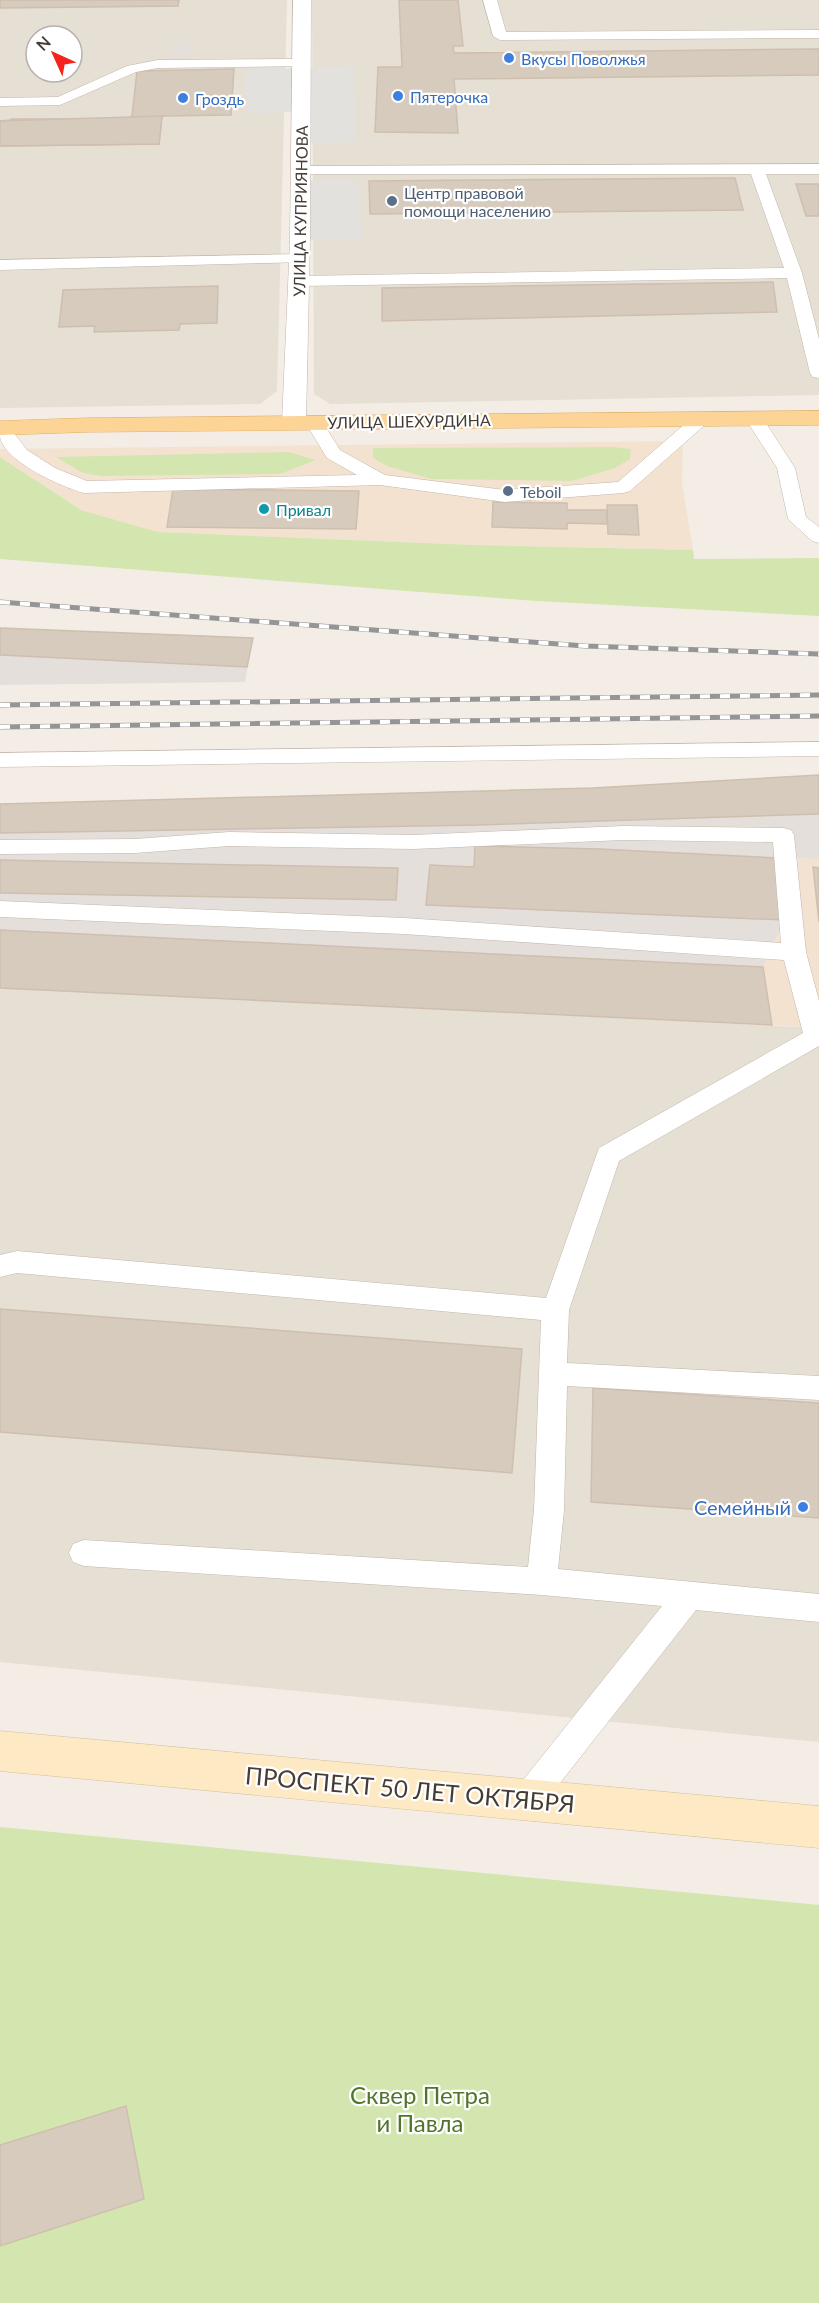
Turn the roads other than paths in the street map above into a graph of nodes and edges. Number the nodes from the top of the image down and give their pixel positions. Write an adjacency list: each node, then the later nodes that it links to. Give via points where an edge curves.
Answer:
1 (302, 0): 4 (street, УЛИЦА КУПРИЯНОВА)
2 (490, 0): 3 (lane, via 500,36)
3 (819, 34)
4 (302, 63): 5 (lane, via 158,64 132,69 60,101); 8 (street, УЛИЦА КУПРИЯНОВА)
5 (0, 102)
6 (757, 169): 7 (lane); 8 (lane); 11 (lane)
7 (819, 169)
8 (301, 171): 9 (street, УЛИЦА КУПРИЯНОВА)
9 (300, 259): 10 (lane); 12 (street, УЛИЦА КУПРИЯНОВА)
10 (0, 265)
11 (794, 273): 12 (lane); 14 (lane)
12 (300, 280): 19 (street, УЛИЦА КУПРИЯНОВА)
13 (819, 290): 14 (lane)
14 (797, 291): 15 (lane)
15 (819, 374)
16 (754, 418): 17 (main road, УЛИЦА ШЕХУРДИНА); 18 (main road, УЛИЦА ШЕХУРДИНА); 22 (lane, via 786,468 797,519)
17 (819, 418)
18 (701, 419): 19 (main road, УЛИЦА ШЕХУРДИНА); 21 (lane, via 623,487 505,496)
19 (304, 422): 20 (main road, УЛИЦА ШЕХУРДИНА); 21 (lane, via 333,454)
20 (1, 428): 21 (lane, via 21,454 84,487)
21 (380, 480)
22 (819, 537)
23 (819, 749): 24 (lane)
24 (0, 760)
25 (0, 847): 27 (lane, via 135,846 230,839 413,842 623,832 783,835)
26 (0, 909): 27 (lane, via 404,926)
27 (794, 952): 28 (lane)
28 (818, 1035): 30 (lane, via 608,1155)
29 (0, 1266): 30 (lane, via 17,1263)
30 (555, 1310): 31 (lane)
31 (554, 1374): 32 (lane); 34 (lane)
32 (819, 1388)
33 (84, 1553): 34 (lane)
34 (542, 1581): 35 (lane)
35 (689, 1596): 36 (lane); 38 (lane)
36 (819, 1608)
37 (0, 1751): 38 (main road, ПРОСПЕКТ 50 ЛЕТ ОКТЯБРЯ)
38 (527, 1800): 39 (main road, ПРОСПЕКТ 50 ЛЕТ ОКТЯБРЯ)
39 (819, 1827)

